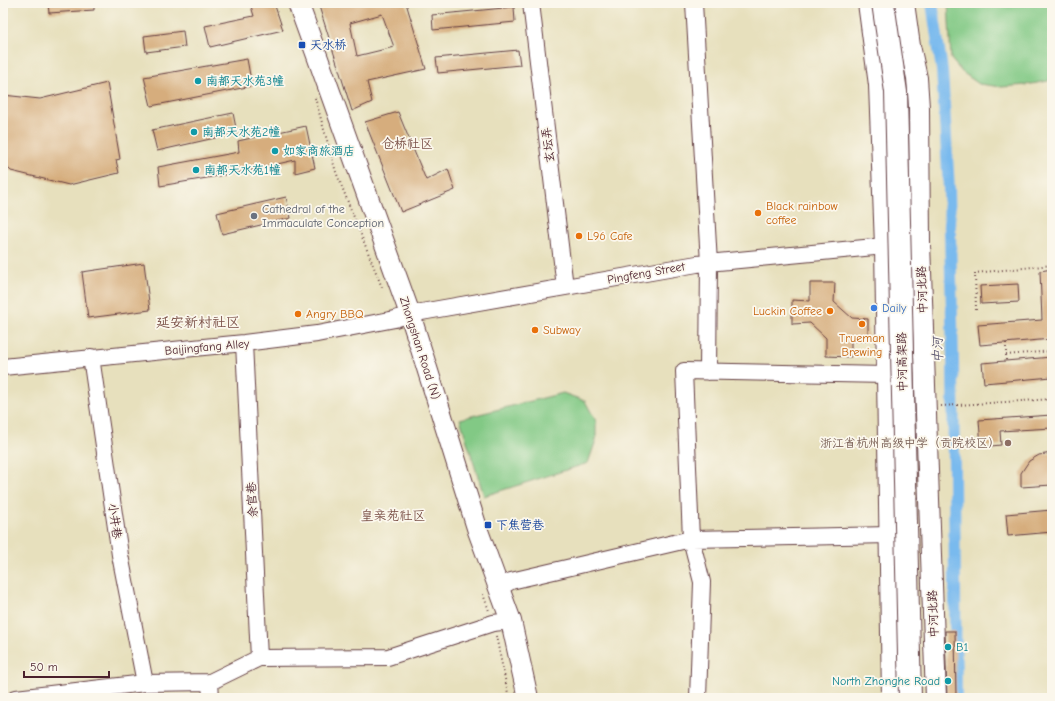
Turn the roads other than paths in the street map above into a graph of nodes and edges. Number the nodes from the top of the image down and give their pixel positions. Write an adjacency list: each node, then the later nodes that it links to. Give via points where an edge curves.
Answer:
1 (298, 3): 11 (main road, Zhongshan Road (N))
2 (531, 3): 10 (street, 玄坛弄)
3 (694, 3): 9 (street)
4 (868, 3): 8 (main road, via 879,85)
5 (883, 3): 29 (highway, 中河高架路, bridge, via 896,92)
6 (897, 3): 30 (highway, 中河高架路, via 909,88)
7 (904, 3): 31 (main road, 中河北路, via 919,108 920,251)
8 (885, 246): 9 (street, Pingfeng Street); 16 (main road)
9 (709, 263): 10 (street, Pingfeng Street); 15 (street)
10 (565, 287): 11 (street, Pingfeng Street)
11 (410, 314): 12 (street, Baijingfang Alley, via 317,334); 19 (main road, Zhongshan Road (N), via 465,492)
12 (244, 344): 13 (street, Baijingfang Alley); 21 (street, 余官巷)
13 (91, 358): 14 (street, Baijingfang Alley); 23 (street, 小井巷, via 120,555)
14 (3, 367)
15 (708, 372): 16 (street); 18 (street, via 684,371)
16 (887, 375): 17 (main road)
17 (890, 536): 18 (street); 28 (main road)
18 (691, 539): 19 (street, via 511,581); 27 (street, via 702,582)
19 (491, 590): 20 (main road, Zhongshan Road (N))
20 (502, 622): 21 (street, via 388,657); 26 (main road, Zhongshan Road (N))
21 (259, 658): 22 (street)
22 (210, 682): 23 (street); 25 (street)
23 (145, 683): 24 (street)
24 (16, 698)
25 (211, 698)
26 (528, 698)
27 (698, 698)
28 (892, 698)
29 (910, 698)
30 (925, 698)
31 (936, 698)

